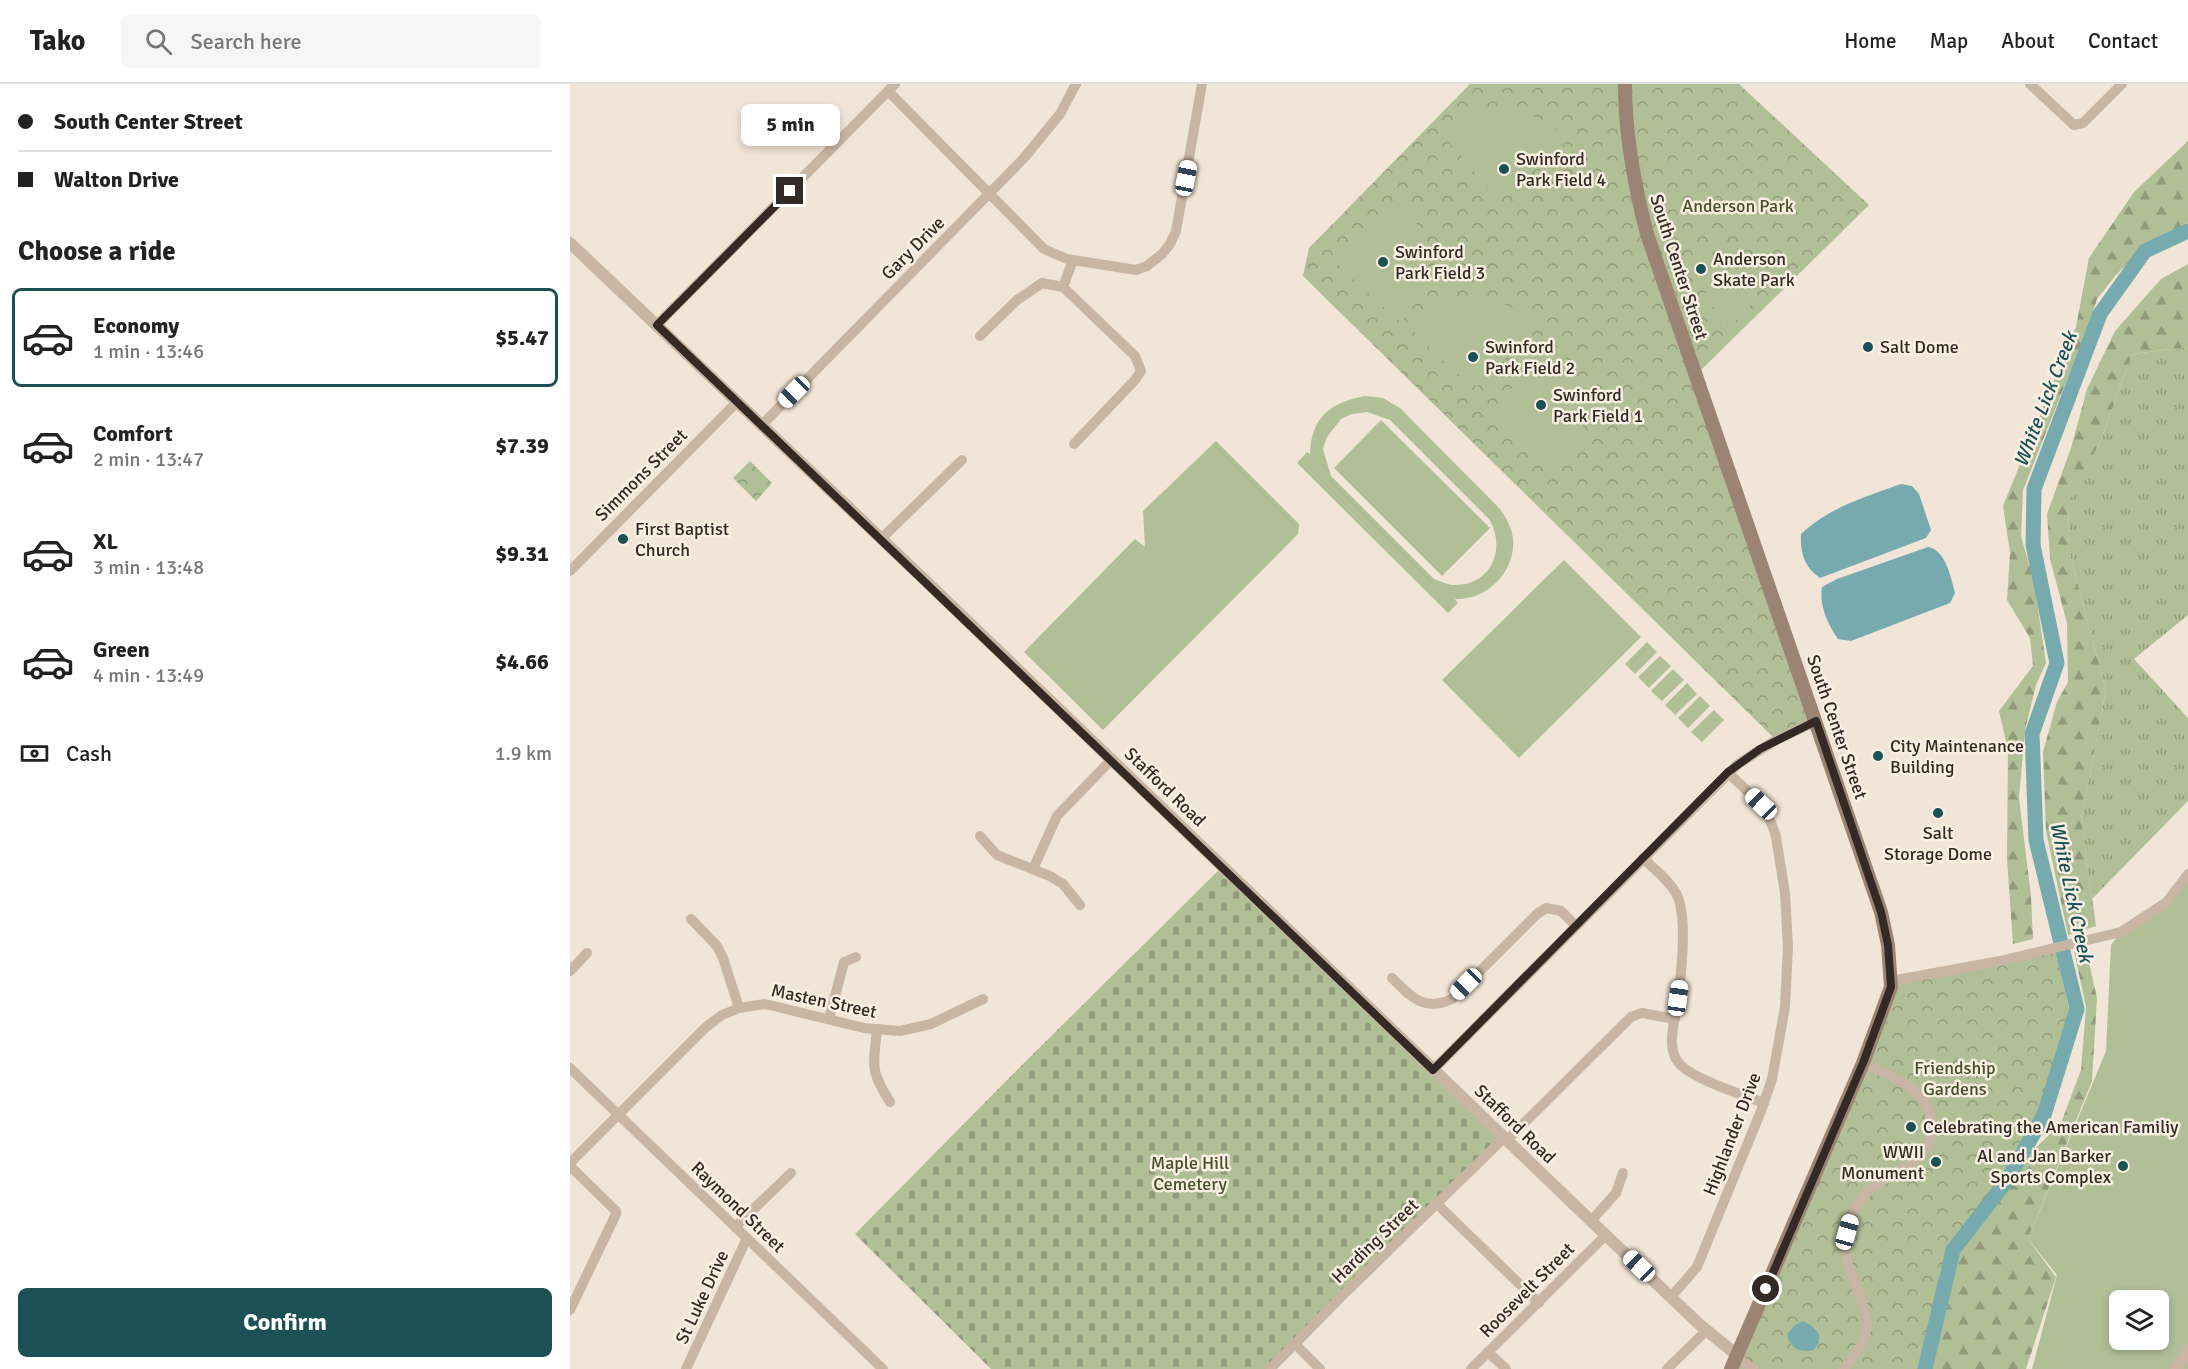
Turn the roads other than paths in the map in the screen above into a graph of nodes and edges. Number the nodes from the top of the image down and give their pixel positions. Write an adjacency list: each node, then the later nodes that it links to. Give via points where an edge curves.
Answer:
1 (1076, 84): 7 (street, Gary Drive, via 1047,131)
2 (1202, 84): 9 (street, via 1176,231 1170,244 1156,260 1136,270)
3 (1625, 84): 19 (main road, South Center Street, via 1627,143 1647,234)
4 (2031, 84): 5 (street, via 2074,125 2083,123)
5 (2122, 84)
6 (891, 88): 7 (street); 11 (street)
7 (990, 194): 9 (street, via 1044,249); 14 (street, Gary Drive)
8 (570, 243): 11 (street, Stafford Road)
9 (1072, 260): 10 (street)
10 (1063, 286): 12 (street, via 1042,283 1017,300); 15 (street, via 1135,356 1141,371)
11 (657, 325): 13 (street, Stafford Road)
12 (981, 336)
13 (737, 402): 14 (street, Stafford Road); 18 (street, Simmons Street)
14 (761, 426): 17 (street, Stafford Road)
15 (1074, 444)
16 (962, 460): 17 (street)
17 (881, 539): 20 (street, Stafford Road)
18 (570, 571)
19 (1816, 721): 21 (street, via 1760,749); 33 (main road, South Center Street, via 1881,912)
20 (1111, 760): 24 (street, via 1057,816); 41 (street, Stafford Road)
21 (1728, 772): 23 (street); 43 (street, Highlander Drive, via 1770,816 1785,893 1785,1007)
22 (980, 836): 24 (street, via 997,855)
23 (1643, 858): 28 (street); 37 (street, via 1674,890 1681,909 1681,976)
24 (1033, 869): 26 (street, via 1063,884)
25 (2188, 874): 33 (street, via 2167,902 2121,932 2000,961)
26 (1080, 905)
27 (692, 919): 35 (street, via 723,958)
28 (1576, 926): 32 (street, via 1561,911 1546,908 1452,999 1440,1004 1424,1004); 41 (street)
29 (587, 954): 31 (street)
30 (856, 957): 36 (street, via 844,962)
31 (570, 971)
32 (1392, 978)
33 (1891, 981): 39 (main road, South Center Street)
34 (983, 999): 38 (street, Masten Street, via 924,1026)
35 (739, 1008): 36 (street, Masten Street, via 765,1004); 44 (street, Masten Street, via 706,1027)
36 (829, 1019): 38 (street, Masten Street)
37 (1675, 1019): 43 (street, via 1672,1048 1683,1068); 45 (street, Harding Street, via 1642,1013 1631,1017)
38 (877, 1030): 42 (street, via 874,1072)
39 (1863, 1063): 61 (main road, South Center Street); 70 (street, via 1923,1097 1932,1127 1931,1139 1918,1160 1875,1185 1851,1218 1845,1247 1866,1319 1866,1332 1863,1343)
40 (570, 1068): 44 (street, Raymond Street)
41 (1433, 1070): 45 (street, Stafford Road)
42 (890, 1102)
43 (1764, 1104): 54 (street, Highlander Drive, via 1697,1267)
44 (618, 1114): 46 (street, Masten Street); 51 (street, Raymond Street)
45 (1506, 1139): 49 (street, Harding Street); 50 (street, Stafford Road)
46 (570, 1165): 56 (street, via 616,1211)
47 (791, 1173): 51 (street, St Luke Drive)
48 (1623, 1173): 50 (street, via 1616,1193)
49 (1437, 1204): 55 (street); 58 (street, Harding Street)
50 (1591, 1221): 52 (street, Stafford Road)
51 (735, 1227): 53 (street, Raymond Street)
52 (1606, 1235): 54 (street, Stafford Road); 55 (street, Roosevelt Street)
53 (747, 1238): 62 (street, St Luke Drive); 63 (street, Raymond Street)
54 (1671, 1297): 57 (street, Stafford Road)
55 (1539, 1303): 60 (street, Roosevelt Street)
56 (570, 1310)
57 (1707, 1330): 61 (street, Stafford Road); 68 (street)
58 (1294, 1343): 64 (street, Harding Street); 65 (street)
59 (2188, 1350): 71 (street)
60 (1488, 1352): 66 (street, Roosevelt Street); 67 (street)
61 (1735, 1361): 69 (street)
62 (686, 1369)
63 (883, 1369)
64 (1269, 1369)
65 (1320, 1369)
66 (1471, 1369)
67 (1506, 1369)
68 (1667, 1369)
69 (1754, 1369)
70 (1843, 1369)
71 (2176, 1369)

